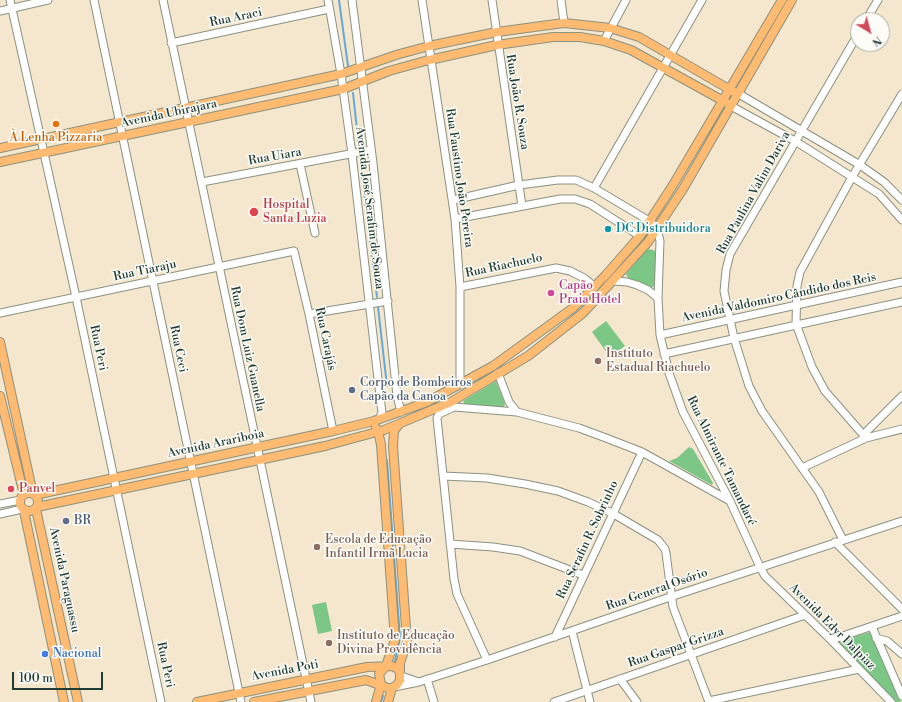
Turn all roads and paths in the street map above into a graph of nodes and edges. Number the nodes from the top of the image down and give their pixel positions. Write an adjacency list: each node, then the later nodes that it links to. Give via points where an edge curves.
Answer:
1 (10, 0): 15 (street, Rua Peri)
2 (48, 0): 15 (street)
3 (94, 0): 40 (street, Rua Ceci)
4 (162, 0): 23 (street, Rua Dom Luiz Guanella)
5 (328, 0): 16 (street, Avenida José Serafim de Souza)
6 (352, 0): 30 (street, Avenida José Serafim de Souza)
7 (422, 0): 25 (street, Rua Faustino João Pereira)
8 (492, 0): 21 (street, Rua João R. Souza)
9 (561, 0): 19 (street)
10 (626, 0): 20 (street)
11 (702, 0): 27 (street)
12 (782, 0): 34 (main road, Avenida Arariboia)
13 (792, 0): 35 (main road, Avenida Arariboia)
14 (878, 0): 18 (street)
15 (12, 9): 17 (street); 44 (street, Rua Peri)
16 (329, 9): 23 (street, Rua Araci); 31 (street, Avenida José Serafim de Souza)
17 (0, 11)
18 (871, 12)
19 (564, 23): 20 (main road, Avenida Ubirajara); 21 (main road, Avenida Ubirajara)
20 (610, 28): 22 (street); 27 (main road, Avenida Ubirajara, via 639,37)
21 (497, 32): 24 (street, Rua João R. Souza); 25 (main road, Avenida Ubirajara)
22 (604, 41): 24 (main road, Avenida Ubirajara, via 580,37 553,37); 29 (main road, Avenida Ubirajara, via 631,50)
23 (171, 43): 39 (street, Rua Dom Luiz Guanella)
24 (498, 45): 28 (main road, Avenida Ubirajara); 55 (street, Rua João R. Souza)
25 (428, 46): 28 (street, Rua Faustino João Pereira); 30 (main road, Avenida Ubirajara)
26 (850, 48): 42 (street, Rua Paulina Valim Dariva)
27 (670, 55): 29 (street); 34 (main road, Avenida Ubirajara)
28 (430, 60): 32 (main road, Avenida Ubirajara, via 389,71); 57 (street, Rua Faustino João Pereira)
29 (663, 67): 37 (main road, Avenida Ubirajara); 56 (street)
30 (361, 68): 31 (main road, Avenida Ubirajara); 32 (street, Avenida José Serafim de Souza)
31 (341, 74): 33 (street, Avenida José Serafim de Souza); 39 (main road, Avenida Ubirajara)
32 (362, 82): 33 (main road, Avenida Ubirajara); 47 (street, Avenida José Serafim de Souza)
33 (343, 89): 41 (main road, Avenida Ubirajara); 49 (street, Avenida José Serafim de Souza)
34 (730, 89): 35 (main road, Avenida Ubirajara); 37 (main road, Avenida Arariboia)
35 (739, 94): 38 (main road, Avenida Arariboia); 42 (street)
36 (902, 94): 52 (street)
37 (724, 101): 38 (main road, Avenida Ubirajara); 62 (main road, Avenida Arariboia)
38 (731, 106): 45 (street); 63 (main road, Avenida Arariboia)
39 (184, 108): 40 (main road, Avenida Ubirajara); 41 (street, Rua Dom Luiz Guanella)
40 (120, 122): 43 (street, Rua Ceci); 44 (main road, Avenida Ubirajara)
41 (188, 122): 43 (main road, Avenida Ubirajara); 54 (street, Rua Dom Luiz Guanella)
42 (802, 130): 45 (street, Rua Paulina Valim Dariva); 52 (street)
43 (122, 136): 48 (main road, Avenida Ubirajara); 68 (street, Rua Ceci)
44 (41, 139): 46 (main road, Avenida Ubirajara); 48 (street, Rua Peri)
45 (795, 142): 53 (street); 81 (street, Rua Paulina Valim Dariva, via 730,254 724,291)
46 (0, 148)
47 (371, 150): 49 (street, Rua Uiara); 75 (street, Avenida José Serafim de Souza)
48 (44, 153): 50 (main road, Avenida Ubirajara); 73 (street, Rua Peri)
49 (352, 154): 51 (street, Rua Uiara); 77 (street, Avenida José Serafim de Souza)
50 (0, 162)
51 (300, 164): 54 (street, Rua Uiara); 64 (street)
52 (860, 166): 53 (street); 58 (street, via 884,182)
53 (852, 177): 60 (street, via 879,194); 78 (street, via 800,272)
54 (202, 182): 67 (street, Rua Dom Luiz Guanella)
55 (519, 185): 56 (street, via 576,180); 57 (street); 59 (street, Rua João R. Souza)
56 (594, 188): 62 (street)
57 (453, 200): 61 (street, Rua Faustino João Pereira)
58 (902, 200)
59 (522, 206): 61 (street); 65 (street, via 575,199 590,204)
60 (902, 218)
61 (455, 219): 71 (street, Rua Faustino João Pereira)
62 (650, 222): 63 (street); 65 (main road, Avenida Arariboia)
63 (657, 229): 69 (main road, Avenida Arariboia); 74 (street, Rua Almirante Tamandaré, via 660,241)
64 (315, 233)
65 (640, 236): 72 (main road, Avenida Arariboia)
66 (294, 251): 67 (street, Rua Tiaraju); 80 (street, Rua Carajás)
67 (219, 266): 68 (street, Rua Tiaraju); 103 (street, Rua Dom Luiz Guanella)
68 (152, 280): 73 (street, Rua Tiaraju); 108 (street, Rua Ceci)
69 (614, 281): 74 (street, via 637,285); 87 (main road, Avenida Arariboia, via 568,325 528,356)
70 (902, 282): 78 (street, Avenida Valdomiro Cândido dos Reis)
71 (460, 287): 72 (street, Rua Riachuelo, via 556,268 575,273); 88 (street, Rua Faustino João Pereira)
72 (595, 287): 88 (main road, Avenida Arariboia, via 568,312 523,346)
73 (76, 297): 79 (street, Rua Tiaraju); 114 (street, Rua Peri)
74 (658, 298): 83 (street, Rua Almirante Tamandaré)
75 (388, 301): 77 (street); 92 (street, Avenida José Serafim de Souza, via 397,396)
76 (902, 302): 82 (street)
77 (370, 303): 80 (street); 94 (street, Avenida José Serafim de Souza, via 382,413)
78 (796, 306): 81 (street, Avenida Valdomiro Cândido dos Reis); 82 (street)
79 (0, 313)
80 (309, 314): 97 (street, Rua Carajás)
81 (729, 320): 83 (street, Avenida Valdomiro Cândido dos Reis); 84 (street, Rua Paulina Valim Dariva)
82 (796, 324): 84 (street); 100 (street, via 818,380)
83 (660, 335): 86 (street, Rua Almirante Tamandaré)
84 (734, 338): 86 (street); 111 (street, Rua Paulina Valim Dariva, via 749,386 762,412)
85 (0, 342): 117 (main road)
86 (664, 354): 119 (street, Rua Almirante Tamandaré, via 683,412)
87 (498, 373): 91 (main road, Avenida Arariboia); 93 (street, via 509,402)
88 (462, 385): 92 (main road, Avenida Arariboia)
89 (0, 396): 118 (main road)
90 (902, 396): 100 (street)
91 (453, 404): 93 (street); 95 (main road, Avenida Arariboia); 113 (street, via 437,418)
92 (401, 412): 94 (main road, Avenida Arariboia); 95 (main road, via 403,416)
93 (517, 412): 106 (street, via 579,428)
94 (379, 419): 97 (main road, Avenida Arariboia); 98 (main road, via 376,425)
95 (398, 424): 98 (main road, Avenida Arariboia); 145 (main road, via 394,431 392,446 407,642 400,663)
96 (902, 429): 100 (street)
97 (333, 431): 99 (main road, Avenida Arariboia)
98 (378, 431): 102 (main road, Avenida Arariboia); 143 (main road, via 395,640)
99 (322, 433): 101 (main road, Avenida Arariboia); 102 (main road)
100 (864, 437): 111 (street)
101 (301, 438): 103 (main road, Avenida Arariboia); 104 (main road)
102 (325, 446): 104 (main road, Avenida Arariboia)
103 (257, 447): 105 (main road, Avenida Arariboia); 107 (street, Rua Dom Luiz Guanella)
104 (304, 450): 107 (main road, Avenida Arariboia)
105 (238, 452): 108 (main road, Avenida Arariboia); 109 (main road)
106 (642, 452): 119 (street); 123 (street, Rua Serafin R. Sobrinho)
107 (260, 460): 109 (main road, Avenida Arariboia); 146 (street, Rua Dom Luiz Guanella)
108 (191, 462): 110 (main road, Avenida Arariboia); 112 (street, Rua Ceci)
109 (241, 464): 112 (main road, Avenida Arariboia)
110 (160, 468): 114 (main road, Avenida Arariboia); 115 (main road)
111 (802, 468): 126 (street, Rua Paulina Valim Dariva, via 818,492)
112 (194, 474): 115 (main road, Avenida Arariboia); 154 (street, Rua Ceci)
113 (443, 476): 123 (street, via 487,478 558,491); 128 (street)
114 (113, 478): 116 (street, Rua Peri); 117 (main road, Avenida Arariboia)
115 (163, 481): 116 (main road, Avenida Arariboia)
116 (116, 491): 121 (main road, Avenida Arariboia); 158 (street, Rua Peri)
117 (34, 494): 118 (main road); 121 (main road, via 38,501)
118 (22, 497): 120 (street); 122 (main road)
119 (730, 501): 129 (street, Rua Almirante Tamandaré)
120 (0, 504)
121 (37, 508): 122 (main road, via 30,512); 157 (main road, Avenida Paraguassu)
122 (23, 510): 124 (street); 156 (main road, Avenida Paraguassu)
123 (612, 513): 130 (street, Rua Serafin R. Sobrinho); 131 (street, via 658,540 665,549)
124 (0, 514)
125 (902, 521): 126 (street, Rua General Osório)
126 (843, 540): 127 (street, Rua General Osório)
127 (835, 542): 129 (street, Rua General Osório); 132 (street)
128 (450, 544): 130 (street, via 520,551); 142 (street, via 457,594)
129 (760, 567): 131 (street, Rua General Osório); 133 (street, Avenida Edyr Dalpiaz, via 765,576)
130 (583, 575): 137 (street, Rua Serafin R. Sobrinho)
131 (670, 597): 136 (street, Rua General Osório); 141 (street)
132 (902, 609)
133 (805, 615): 139 (street, Avenida Edyr Dalpiaz); 141 (street, Rua Gaspar Grizza)
134 (902, 616): 135 (street)
135 (872, 627): 138 (street); 139 (street)
136 (572, 631): 137 (street, Rua General Osório); 153 (street)
137 (554, 637): 142 (street, Rua General Osório)
138 (876, 638): 140 (street, via 887,641); 155 (street)
139 (831, 640): 144 (street, Avenida Edyr Dalpiaz)
140 (902, 654)
141 (691, 655): 148 (street, Rua Gaspar Grizza); 169 (street)
142 (487, 660): 147 (street, Rua General Osório)
143 (386, 666): 145 (main road, Avenida Poti, via 398,669); 146 (main road, Avenida Poti, via 367,667); 150 (main road, via 379,674)
144 (859, 669): 169 (street); 170 (street, Avenida Edyr Dalpiaz)
145 (400, 674): 149 (street); 151 (main road, via 400,680)
146 (306, 679): 152 (street, Rua Dom Luiz Guanella); 154 (main road, Avenida Poti)
147 (428, 679): 149 (street, Rua General Osório); 165 (street)
148 (620, 679): 153 (street, Rua Gaspar Grizza); 168 (street)
149 (419, 682): 151 (street, Rua General Osório)
150 (381, 684): 151 (main road, Avenida Poti); 152 (main road, Avenida Poti, via 366,680); 163 (main road)
151 (393, 688): 164 (main road)
152 (309, 691): 161 (main road, Avenida Poti); 162 (street, Rua Dom Luiz Guanella)
153 (586, 691): 166 (street, Rua Gaspar Grizza); 167 (street)
154 (239, 692): 159 (main road, Avenida Poti); 160 (street, Rua Ceci)
155 (902, 696)
156 (64, 702)
157 (78, 702)
158 (161, 702)
159 (197, 702)
160 (241, 702)
161 (254, 702)
162 (311, 702)
163 (376, 702)
164 (388, 702)
165 (434, 702)
166 (554, 702)
167 (590, 702)
168 (637, 702)
169 (709, 702)
170 (891, 702)

